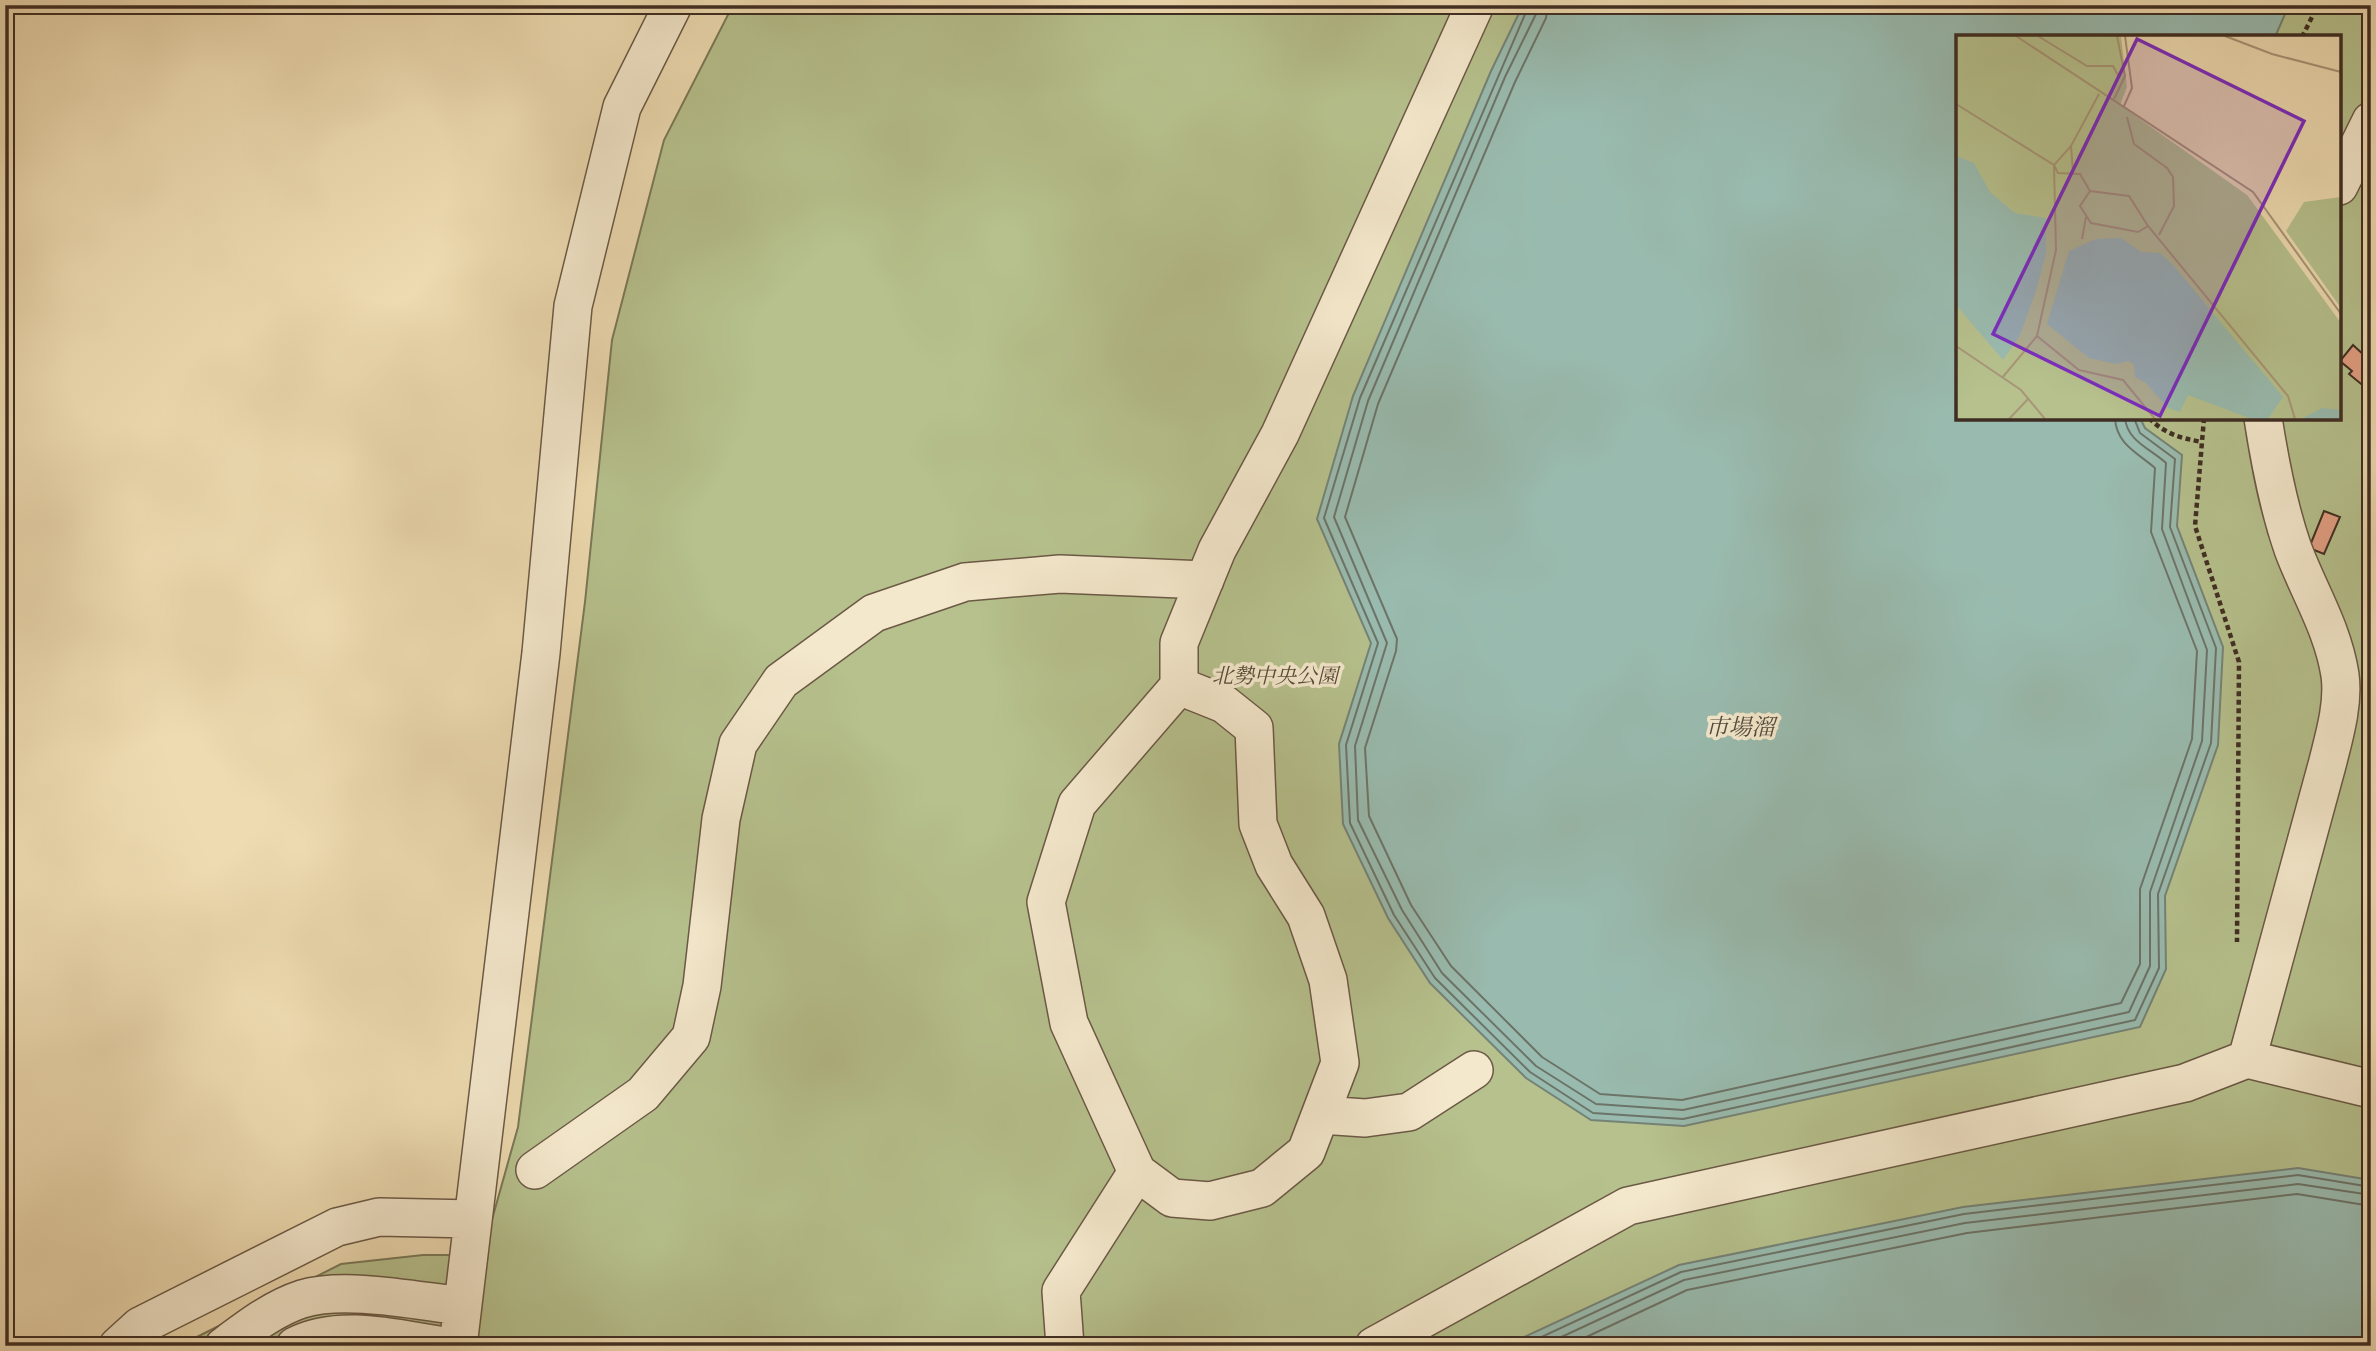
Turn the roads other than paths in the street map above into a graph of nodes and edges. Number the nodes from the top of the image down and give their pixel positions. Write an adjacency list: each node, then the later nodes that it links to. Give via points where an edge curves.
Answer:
1 (673, 5): 14 (lane, via 622,107 573,306 541,653)
2 (1475, 5): 6 (lane, via 1280,433)
3 (2371, 121): 4 (lane)
4 (2341, 182)
5 (2263, 420): 8 (lane, via 2273,484 2294,551 2328,625 2340,677 2328,765)
6 (1205, 580): 7 (lane, via 1179,643); 12 (lane, via 1060,574 965,582 874,613 780,681 738,744 721,819 702,986 691,1037 643,1094)
7 (1179, 686): 11 (lane, via 1224,704 1254,728 1258,824 1274,865 1306,916 1328,979 1340,1063); 13 (lane, via 1077,804 1046,902 1069,1023)
8 (2246, 1059): 10 (lane); 22 (lane, via 2185,1083 1628,1206)
9 (1474, 1070): 11 (lane, via 1409,1112 1366,1118)
10 (2371, 1089)
11 (1321, 1115): 13 (lane, via 1306,1152 1262,1188 1210,1201 1172,1198)
12 (535, 1170)
13 (1137, 1172): 16 (lane, via 1061,1291)
14 (473, 1219): 15 (lane); 17 (lane, via 379,1217 337,1227 140,1326)
15 (463, 1306): 18 (lane, via 363,1295 314,1297 275,1311); 21 (lane)
16 (1064, 1345)
17 (118, 1346)
18 (224, 1346)
19 (295, 1346): 20 (lane, via 326,1335 356,1334)
20 (444, 1346)
21 (458, 1346)
22 (1374, 1346)

